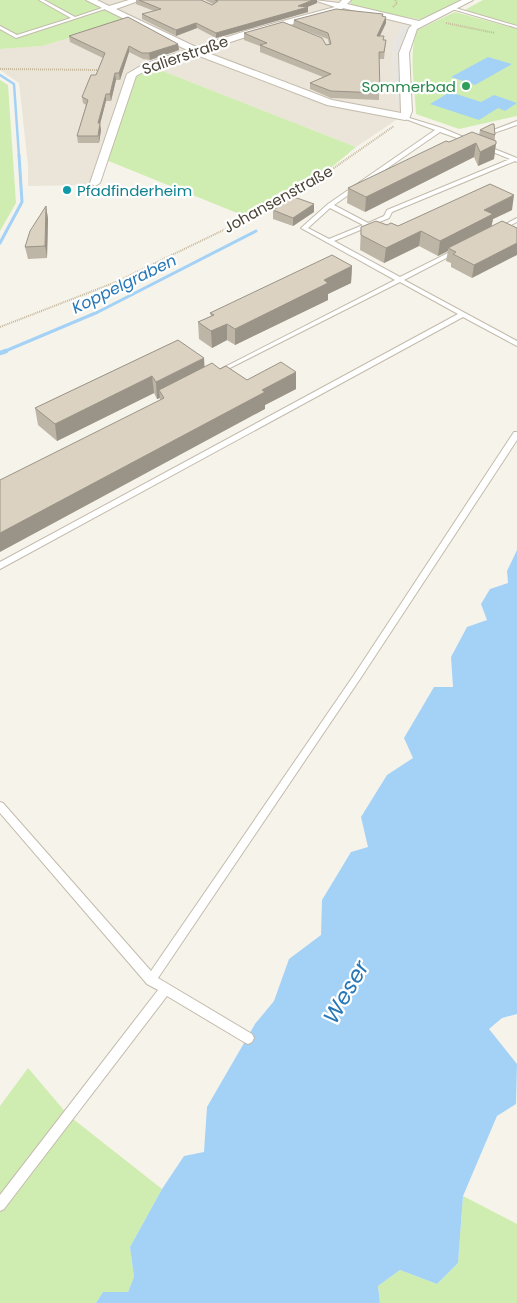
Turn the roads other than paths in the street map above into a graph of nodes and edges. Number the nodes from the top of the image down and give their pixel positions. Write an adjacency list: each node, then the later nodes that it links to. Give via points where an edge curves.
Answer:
1 (41, 0): 9 (lane)
2 (90, 0): 8 (street)
3 (137, 0): 8 (street)
4 (318, 0): 6 (street)
5 (469, 0): 7 (street)
6 (344, 3): 10 (street); 13 (street, Salierstraße, via 336,10)
7 (453, 8): 10 (street); 11 (lane)
8 (108, 9): 9 (lane); 13 (street)
9 (74, 18): 12 (lane, via 16,38)
10 (419, 24): 14 (street, via 408,37 404,53)
11 (517, 27)
12 (0, 28)
13 (196, 51): 14 (street, via 322,100); 19 (street, Salierstraße, via 146,66 132,74)
14 (405, 116): 16 (lane)
15 (517, 123): 17 (lane)
16 (440, 129): 17 (lane); 20 (lane)
17 (468, 140): 18 (lane, via 508,153)
18 (516, 160): 22 (lane, via 389,211 387,217)
19 (95, 183)
20 (330, 205): 22 (lane); 24 (lane, via 304,228)
21 (517, 220): 23 (lane)
22 (367, 225): 24 (lane)
23 (492, 233)
24 (328, 241): 26 (lane)
25 (466, 246): 26 (lane)
26 (399, 280): 27 (lane); 29 (lane)
27 (462, 315): 28 (lane); 31 (lane)
28 (517, 344)
29 (213, 375)
30 (517, 434): 33 (lane)
31 (0, 566)
32 (0, 806): 33 (lane)
33 (151, 980): 34 (lane)
34 (165, 990): 35 (lane); 36 (lane)
35 (248, 1038)
36 (0, 1205)

